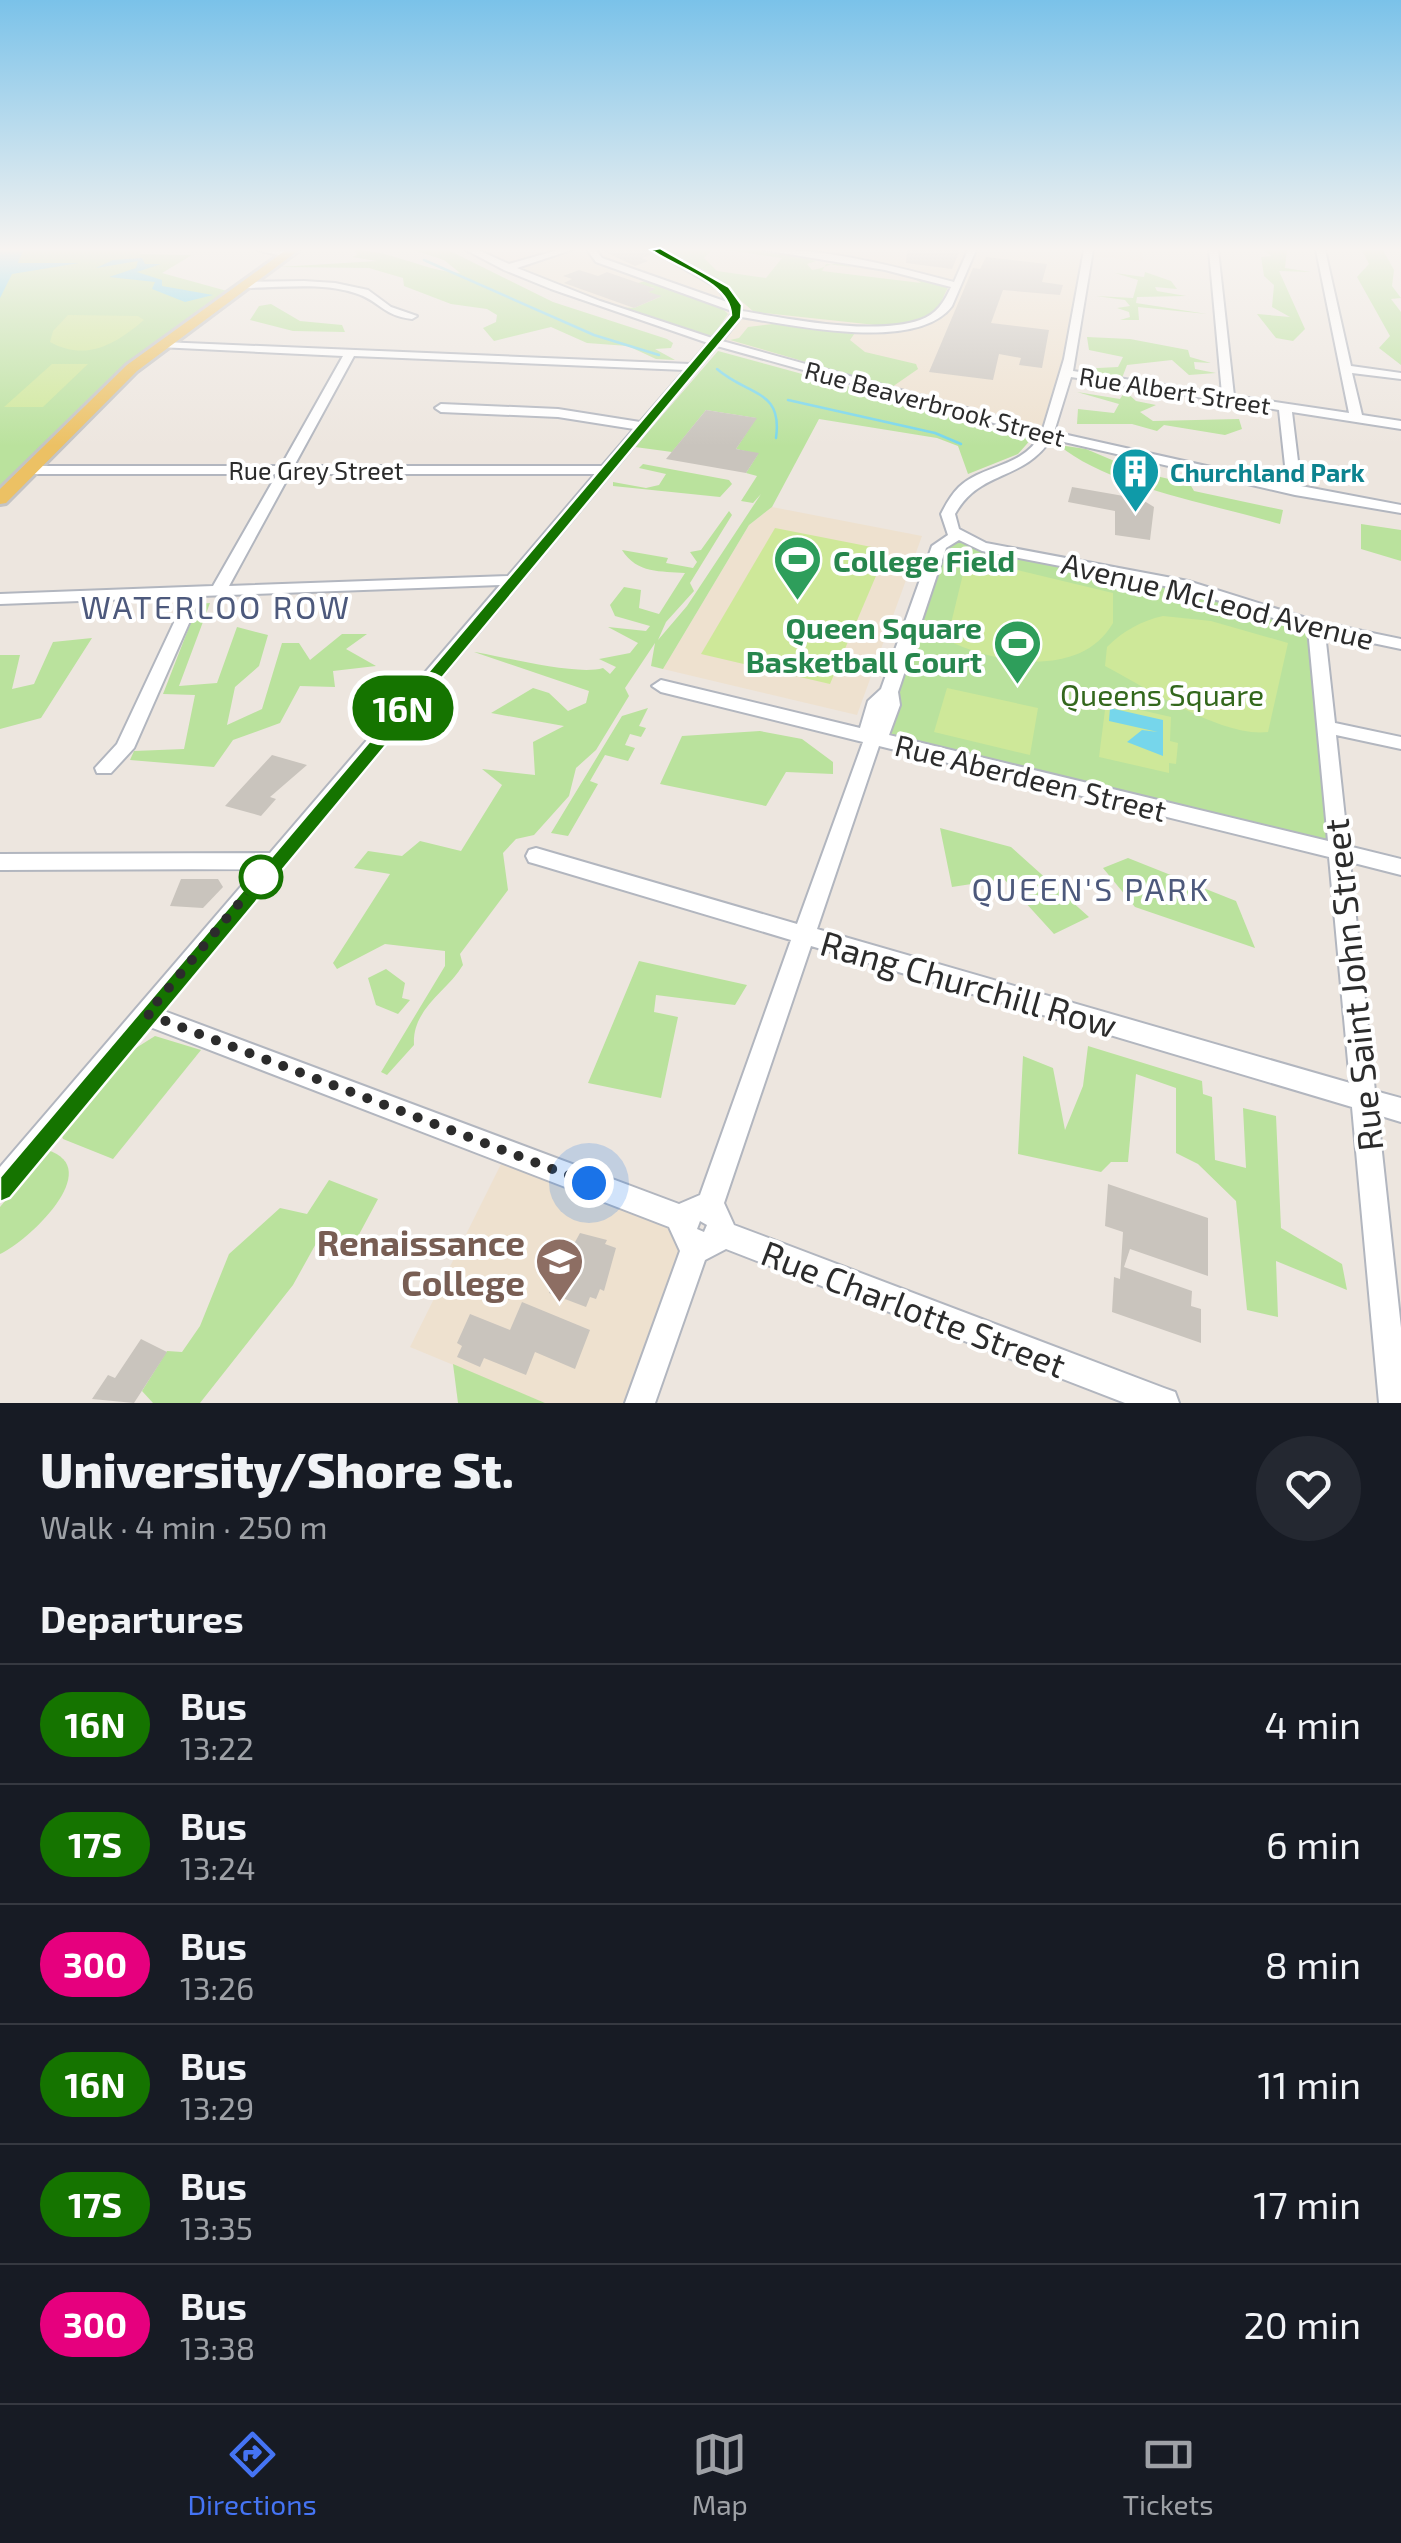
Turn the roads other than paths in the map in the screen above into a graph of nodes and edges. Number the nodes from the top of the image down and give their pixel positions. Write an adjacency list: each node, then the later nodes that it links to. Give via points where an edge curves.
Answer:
1 (204, 315): 13 (main road)
2 (407, 315): 10 (street)
3 (643, 315): 12 (street, Rue Beaverbrook Street)
4 (734, 315): 12 (street)
5 (765, 315): 11 (street)
6 (936, 315): 11 (street, via 916,326 868,328)
7 (1076, 315): 17 (street)
8 (1220, 315): 19 (street)
9 (1335, 315): 16 (street)
10 (412, 316)
11 (787, 319): 12 (street)
12 (719, 335): 15 (street); 25 (street, Rue Beaverbrook Street, via 940,408)
13 (164, 345): 14 (street); 26 (main road, via 117,381)
14 (350, 354): 15 (street); 27 (street)
15 (691, 368): 24 (street)
16 (1346, 369): 18 (street); 22 (street)
17 (1065, 373): 19 (street, Rue Albert Street); 25 (street)
18 (1401, 376)
19 (1228, 398): 20 (street, Rue Albert Street)
20 (1285, 407): 22 (street, Rue Albert Street); 29 (street)
21 (441, 408): 24 (street, via 558,413)
22 (1356, 418): 23 (street, Rue Albert Street)
23 (1401, 425)
24 (642, 426): 28 (street)
25 (1049, 434): 29 (street, Rue Beaverbrook Street); 32 (street, via 1031,457 964,488 947,521)
26 (28, 470): 27 (street, Rue Grey Street); 30 (main road)
27 (285, 470): 28 (street, Rue Grey Street); 34 (street)
28 (604, 470): 33 (street)
29 (1295, 491): 31 (street, Rue Beaverbrook Street)
30 (0, 499)
31 (1401, 508)
32 (956, 536): 37 (street, Avenue McLeod Avenue, via 982,547 1188,586); 41 (street, via 939,546 889,692 891,706)
33 (511, 580): 34 (street); 46 (street)
34 (218, 592): 35 (street)
35 (196, 593): 36 (street); 43 (street, via 125,748)
36 (0, 600)
37 (1316, 626): 38 (street, Avenue McLeod Avenue); 40 (street, Rue Saint John Street)
38 (1401, 644)
39 (661, 686): 41 (street, Rue Aberdeen Street)
40 (1326, 727): 42 (street); 44 (street, Rue Saint John Street)
41 (874, 733): 44 (street, Rue Aberdeen Street); 49 (street)
42 (1401, 743)
43 (104, 768)
44 (1339, 852): 48 (street, Rue Aberdeen Street); 51 (street, Rue Saint John Street)
45 (536, 856): 49 (street, Rang Churchill Row)
46 (274, 861): 47 (street); 50 (street)
47 (0, 862)
48 (1401, 867)
49 (803, 934): 51 (street, Rang Churchill Row); 54 (street)
50 (147, 1014): 53 (street); 54 (street, Rue Charlotte Street)
51 (1364, 1099): 52 (street, Rang Churchill Row); 57 (street, Rue Saint John Street)
52 (1401, 1110)
53 (0, 1187)
54 (702, 1227): 55 (street); 56 (street, Rue Charlotte Street)
55 (640, 1403)
56 (1164, 1403)
57 (1394, 1403)

